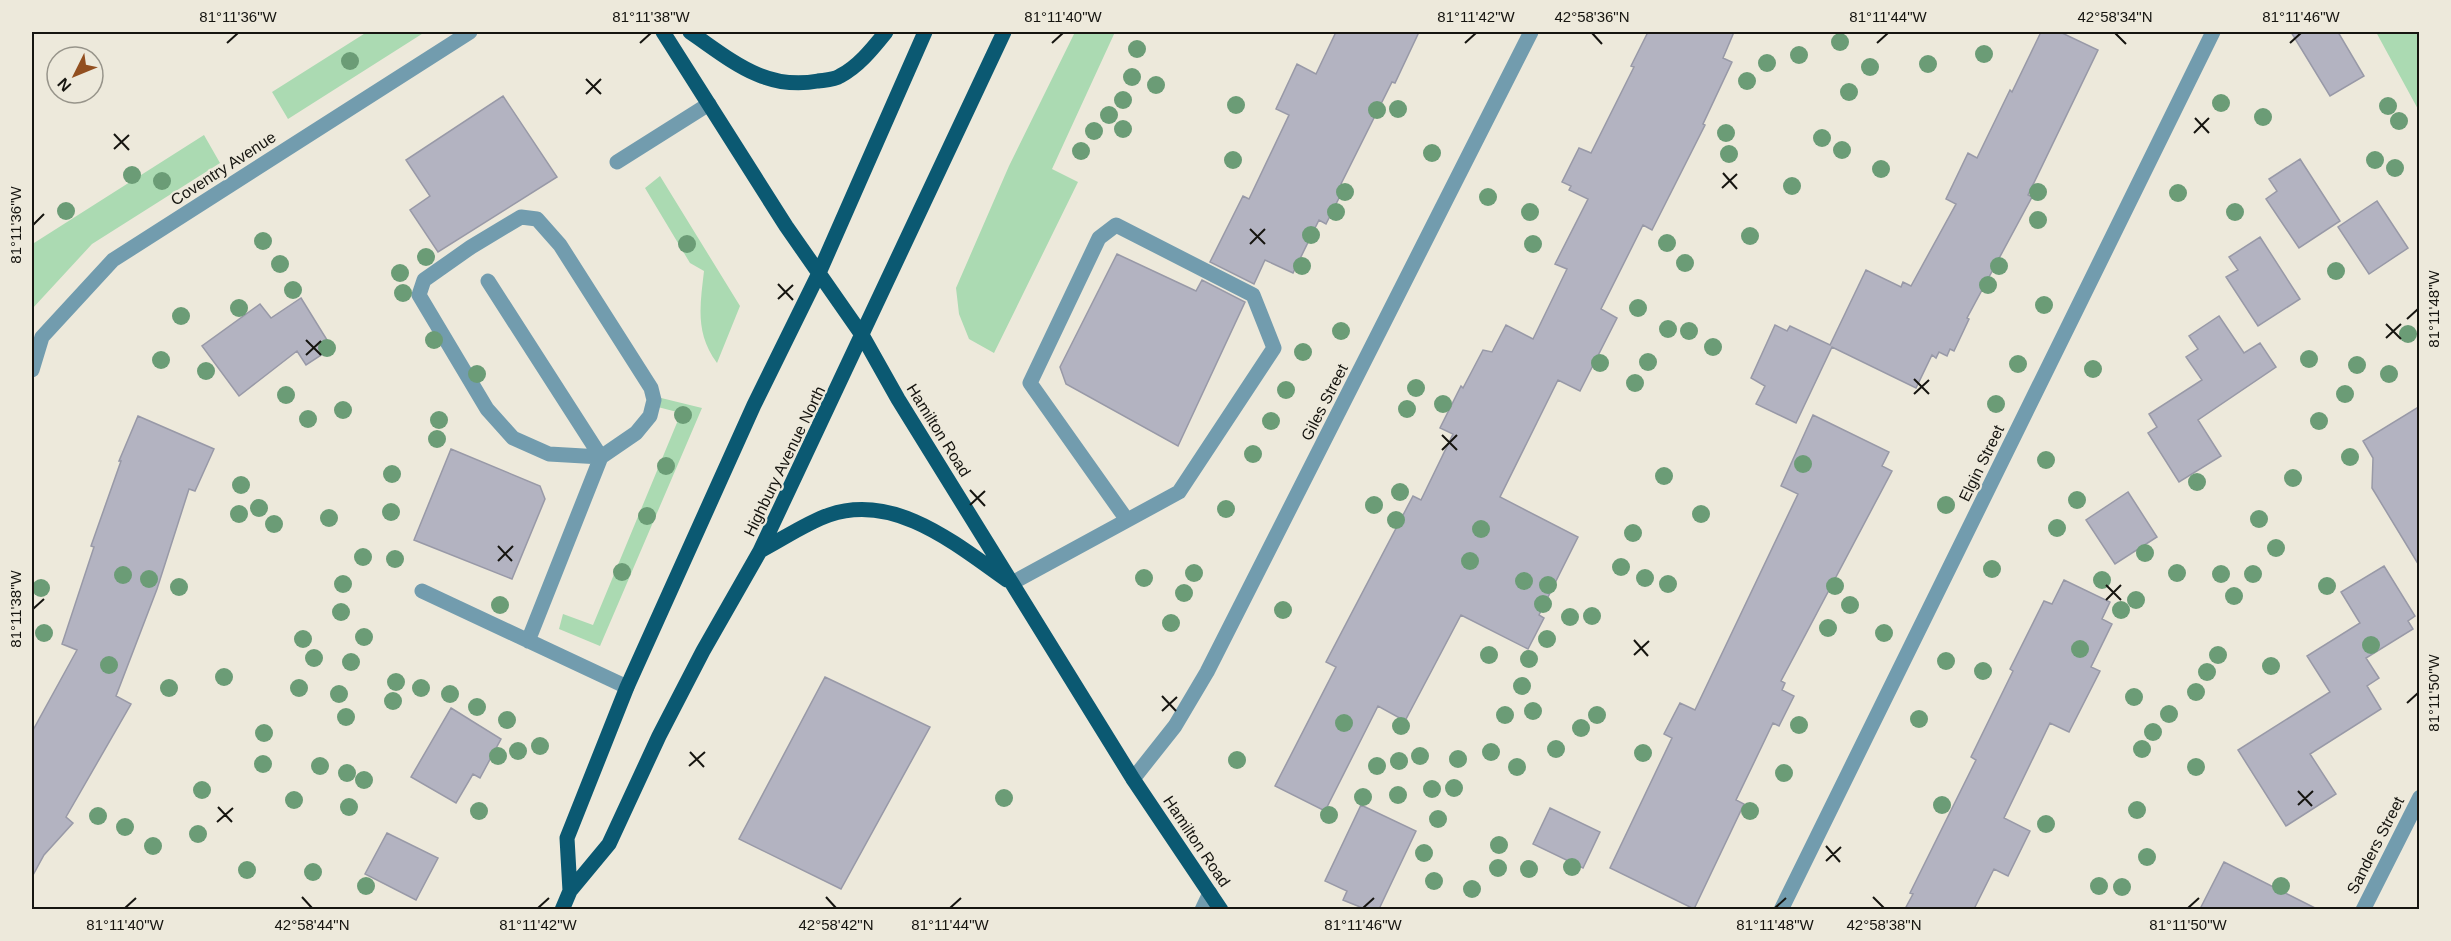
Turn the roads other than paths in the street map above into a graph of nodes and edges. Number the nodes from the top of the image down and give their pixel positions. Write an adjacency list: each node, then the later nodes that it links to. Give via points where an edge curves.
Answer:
1 (470, 32): 14 (street, Coventry Avenue, via 113,260 42,337)
2 (663, 32): 9 (main road, Hamilton Road)
3 (690, 32): 4 (main road, via 743,69 774,82 804,84 839,77 864,58)
4 (886, 32)
5 (925, 32): 11 (main road, Highbury Avenue North)
6 (1004, 32): 13 (main road, Highbury Avenue North)
7 (1531, 32): 22 (street, Giles Street, via 1207,672 1175,726)
8 (2213, 32): 29 (street, Elgin Street)
9 (709, 104): 10 (street); 11 (main road, Hamilton Road)
10 (617, 162)
11 (819, 273): 13 (main road, Hamilton Road); 21 (main road, Highbury Avenue North, via 754,405)
12 (488, 281): 15 (street)
13 (862, 335): 17 (main road, Highbury Avenue North); 18 (main road, Hamilton Road)
14 (32, 370)
15 (601, 457): 15 (street, via 549,454 513,438 487,409 419,295 424,280 521,217 537,219 560,246 651,388 654,400 650,417 636,433); 20 (street)
16 (1127, 520): 16 (street, via 1179,492 1275,348 1253,295 1116,225 1099,238 1030,383); 18 (street)
17 (760, 551): 18 (main road, via 830,515 881,510 902,516 953,543); 24 (main road, Highbury Avenue North, via 670,715 609,844)
18 (1012, 583): 22 (main road, Hamilton Road)
19 (422, 591): 20 (street)
20 (528, 641): 21 (street)
21 (627, 687): 24 (main road, Highbury Avenue North, via 567,838)
22 (1133, 779): 25 (main road, Hamilton Road)
23 (2420, 796): 30 (street, Sanders Street)
24 (570, 891): 26 (main road, Highbury Avenue North)
25 (1210, 893): 27 (street); 28 (main road, Hamilton Road)
26 (562, 909)
27 (1202, 909)
28 (1221, 909)
29 (1781, 909)
30 (2363, 909)

